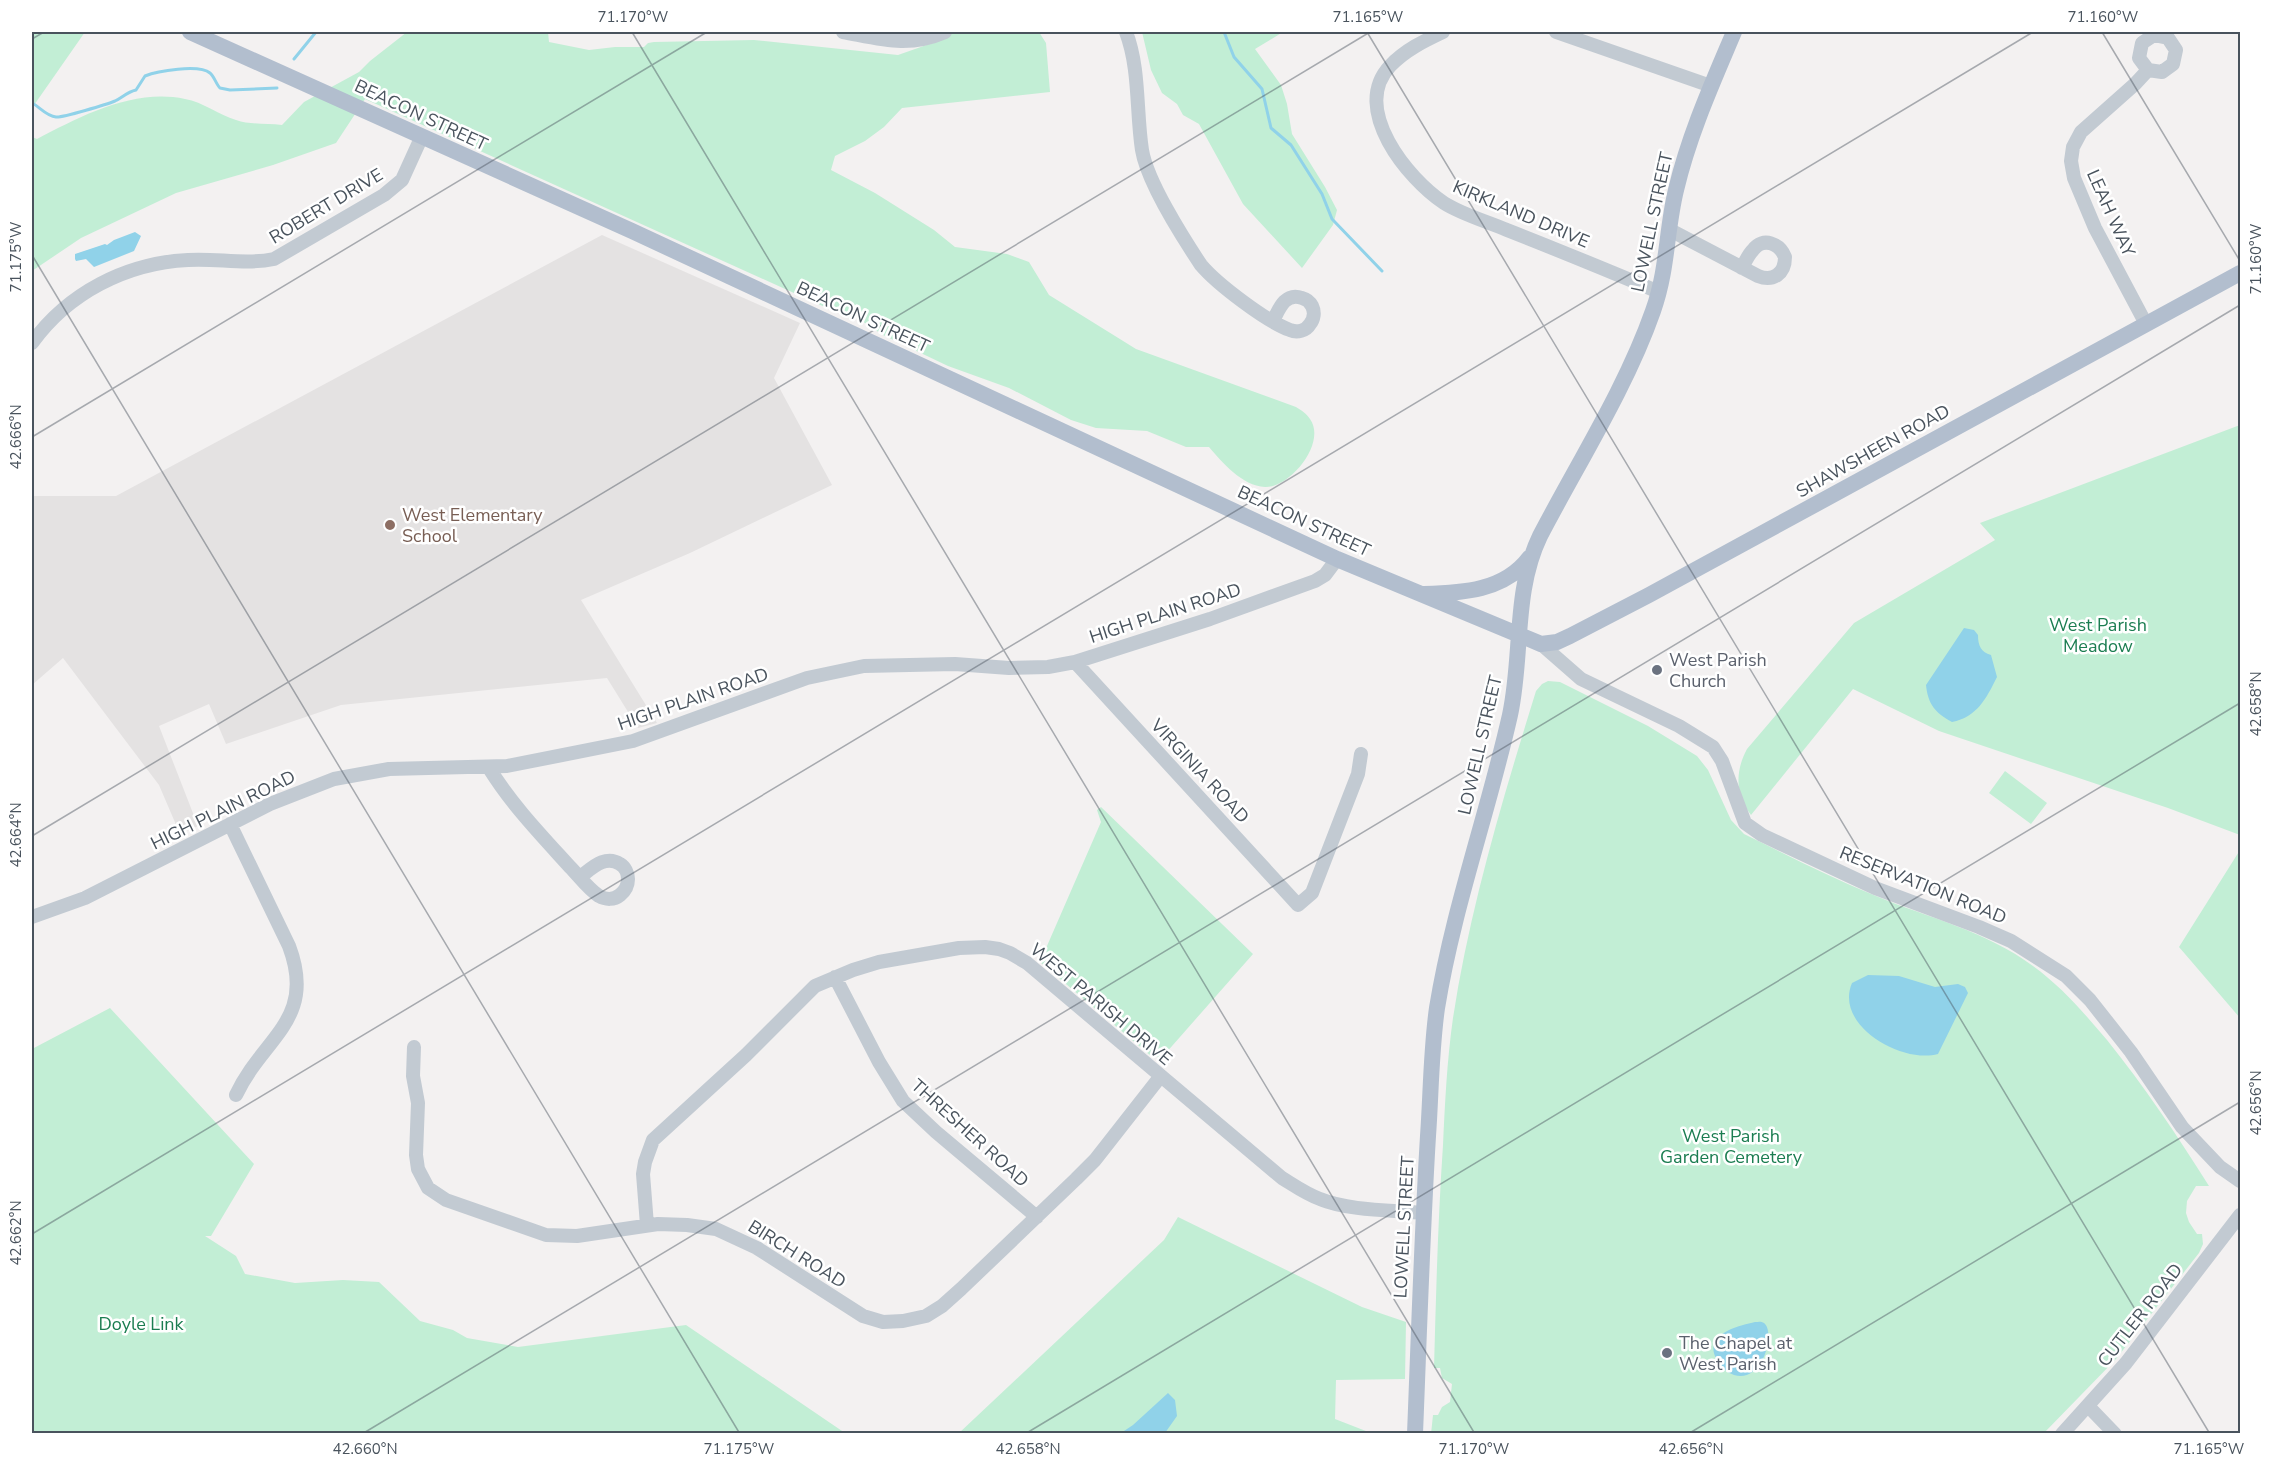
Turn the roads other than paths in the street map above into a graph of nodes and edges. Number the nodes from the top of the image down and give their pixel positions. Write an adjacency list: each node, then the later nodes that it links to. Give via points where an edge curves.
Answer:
1 (843, 32): 2 (street, via 900,43)
2 (945, 32)
3 (1126, 32): 15 (street, via 1133,58 1142,151 1155,185 1208,273)
4 (1443, 32): 14 (street, KIRKLAND DRIVE, via 1414,46 1389,67 1376,99 1388,140 1412,176 1445,204)
5 (1556, 32): 9 (street)
6 (1734, 32): 9 (main road, LOWELL STREET)
7 (200, 33): 10 (main road, BEACON STREET)
8 (2148, 70): 16 (street, LEAH WAY, via 2081,132 2071,161 2074,178 2096,228)
9 (1711, 86): 11 (main road, LOWELL STREET, via 1684,160)
10 (422, 136): 17 (street, ROBERT DRIVE, via 402,180 384,195 274,259 256,263 190,259 152,263 106,280 65,307); 19 (main road, BEACON STREET)
11 (1670, 230): 12 (street); 14 (main road, LOWELL STREET)
12 (1742, 268)
13 (2241, 273): 16 (main road, SHAWSHEEN ROAD)
14 (1659, 292): 18 (main road, LOWELL STREET, via 1636,355)
15 (1273, 321)
16 (2146, 324): 22 (main road, SHAWSHEEN ROAD, via 1649,595 1563,639)
17 (32, 343)
18 (1534, 550): 20 (main road, via 1516,573 1499,582 1473,592); 21 (main road, LOWELL STREET, via 1527,567)
19 (1337, 559): 20 (main road, BEACON STREET); 23 (street, HIGH PLAIN ROAD, via 1316,581)
20 (1419, 595): 21 (main road, BEACON STREET)
21 (1520, 637): 22 (main road); 34 (main road, LOWELL STREET, via 1510,712 1441,985)
22 (1541, 644): 33 (street, RESERVATION ROAD, via 1581,679 1679,726 1713,747 1745,823 1762,835 1875,888 2011,941 2066,976 2131,1052 2182,1127 2220,1167)
23 (1075, 662): 24 (street, VIRGINIA ROAD, via 1298,905 1312,893 1358,774); 25 (street, HIGH PLAIN ROAD, via 1009,668 955,664 864,666 807,678 633,741)
24 (1361, 754)
25 (489, 768): 26 (street, HIGH PLAIN ROAD, via 412,768 358,774 303,790); 27 (street, via 523,816)
26 (230, 824): 28 (street, HIGH PLAIN ROAD, via 86,898); 32 (street, via 289,946 298,987 287,1022 245,1075)
27 (580, 877)
28 (32, 917)
29 (835, 977): 31 (street, WEST PARISH DRIVE, via 926,952 985,947 1010,953 1038,971); 36 (street, THRESHER ROAD, via 903,1101); 37 (street, WEST PARISH DRIVE, via 810,991 653,1140 643,1174)
30 (414, 1047): 37 (street, BIRCH ROAD, via 413,1076 418,1103 416,1162 433,1192 546,1235 577,1236)
31 (1160, 1077): 34 (street, WEST PARISH DRIVE, via 1282,1178 1306,1193 1343,1205); 36 (street, BIRCH ROAD, via 1095,1160)
32 (236, 1095)
33 (2241, 1181)
34 (1424, 1213): 39 (main road, LOWELL STREET)
35 (2241, 1215): 38 (street, CUTLER ROAD)
36 (1037, 1217): 37 (street, BIRCH ROAD, via 942,1306 926,1316 893,1322 863,1316 730,1234 687,1225)
37 (647, 1225)
38 (2088, 1406): 40 (street, CUTLER ROAD); 41 (street)
39 (1415, 1434)
40 (2062, 1434)
41 (2115, 1434)

